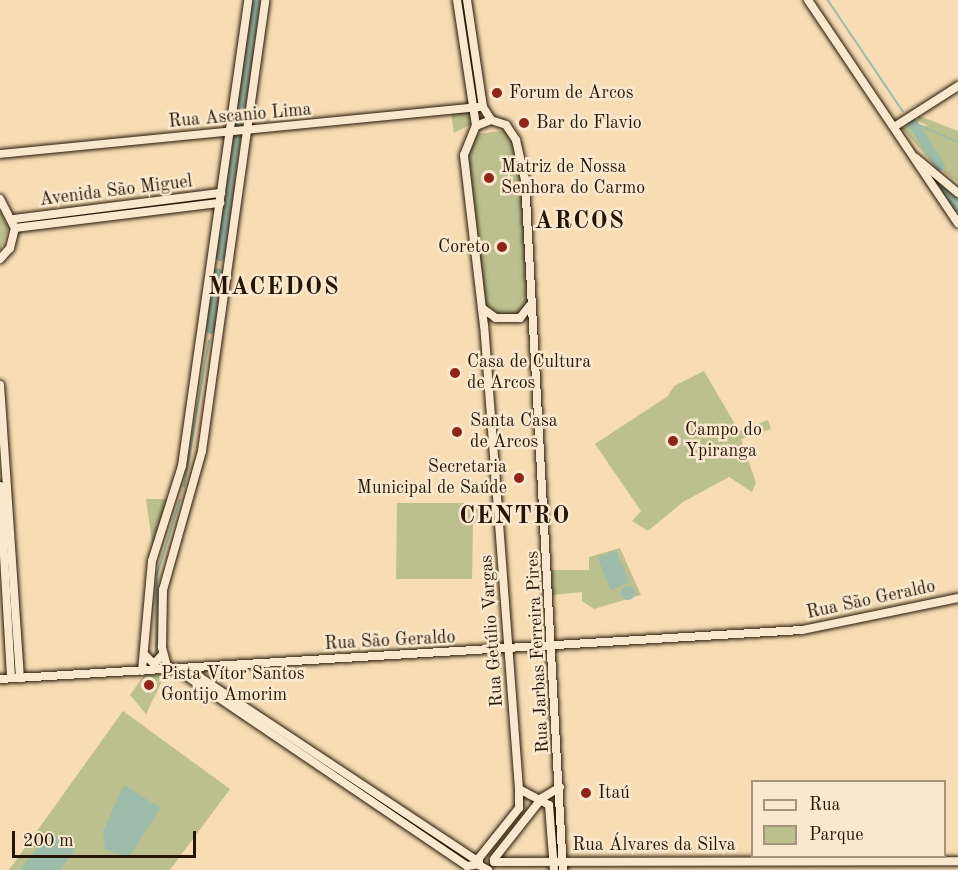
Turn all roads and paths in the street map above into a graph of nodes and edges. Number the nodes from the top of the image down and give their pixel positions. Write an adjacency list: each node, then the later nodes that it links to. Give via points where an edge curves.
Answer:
1 (248, 0): 14 (street)
2 (265, 0): 15 (street)
3 (457, 0): 7 (street)
4 (466, 0): 6 (street)
5 (808, 0): 12 (street)
6 (473, 42): 7 (street); 9 (street)
7 (464, 44): 10 (street)
8 (958, 86): 12 (street)
9 (483, 107): 10 (street, Rua Ascanio Lima); 11 (street, Rua Jarbas Ferreira Pires)
10 (474, 108): 13 (street); 15 (street, Rua Ascanio Lima)
11 (491, 120): 13 (street); 28 (street, Rua Jarbas Ferreira Pires, via 506,125 522,158)
12 (898, 124): 17 (street)
13 (476, 126): 29 (street, Rua Getúlio Vargas, via 464,155)
14 (230, 131): 15 (street, Rua Ascanio Lima); 16 (street, Rua Ascanio Lima); 20 (street)
15 (245, 131): 38 (street, via 202,451 163,590)
16 (0, 154)
17 (914, 158): 18 (street); 19 (street)
18 (946, 180): 19 (street); 21 (street)
19 (934, 189): 25 (street)
20 (221, 193): 23 (street); 24 (street, Avenida São Miguel)
21 (958, 193)
22 (0, 199): 24 (street)
23 (220, 204): 26 (street, Avenida São Miguel); 37 (street, via 182,466 152,561)
24 (14, 219): 26 (street)
25 (958, 223)
26 (15, 228): 27 (street, via 10,248)
27 (0, 259)
28 (530, 303): 29 (street, via 520,318 496,318); 31 (street, Rua Jarbas Ferreira Pires)
29 (482, 308): 30 (street, Rua Getúlio Vargas)
30 (484, 326): 31 (street, via 493,321 524,321); 36 (street, Rua Getúlio Vargas)
31 (534, 329): 35 (street, Rua Jarbas Ferreira Pires)
32 (0, 385): 43 (street)
33 (0, 486): 42 (street)
34 (958, 598): 35 (street, Rua São Geraldo, via 802,630)
35 (553, 647): 36 (street, Rua São Geraldo); 46 (street, Rua Jarbas Ferreira Pires)
36 (509, 650): 39 (street, Rua São Geraldo); 45 (street, Rua Getúlio Vargas)
37 (146, 652): 38 (street, via 154,664); 41 (street)
38 (163, 652): 40 (street)
39 (186, 668): 40 (street, Rua São Geraldo); 53 (street)
40 (172, 669): 41 (street, Rua São Geraldo); 53 (street, via 467,866)
41 (142, 671): 43 (street, Rua São Geraldo)
42 (11, 678): 43 (street, Rua São Geraldo); 44 (street, Rua São Geraldo)
43 (20, 678)
44 (0, 679)
45 (519, 789): 47 (street); 48 (street, Rua Getúlio Vargas, via 519,808)
46 (560, 790): 47 (street); 51 (street, Rua Jarbas Ferreira Pires)
47 (542, 798): 49 (street); 50 (street, via 551,812)
48 (485, 854): 49 (street); 53 (street)
49 (494, 860): 50 (street, Rua Álvares da Silva); 54 (street)
50 (553, 860): 51 (street, Rua Álvares da Silva); 55 (street)
51 (563, 860): 52 (street, Rua Álvares da Silva); 56 (street, Rua Jarbas Ferreira Pires)
52 (958, 861)
53 (478, 865): 54 (street)
54 (488, 870)
55 (554, 870)
56 (563, 870)

